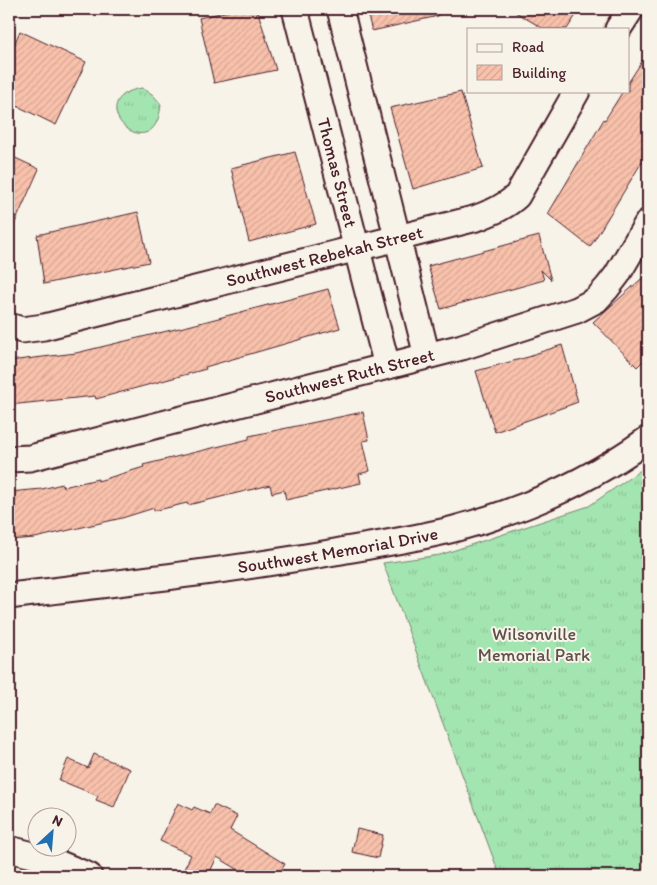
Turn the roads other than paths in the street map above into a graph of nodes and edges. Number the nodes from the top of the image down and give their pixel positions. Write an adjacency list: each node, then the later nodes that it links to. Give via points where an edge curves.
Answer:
1 (295, 9): 8 (street, Thomas Street)
2 (340, 9): 7 (street)
3 (631, 9): 4 (street)
4 (619, 28)
5 (576, 92): 7 (street, Southwest Rebekah Street, via 517,196 508,204 477,218)
6 (648, 222): 10 (street, Southwest Ruth Street, via 617,276 596,300 577,310)
7 (398, 237): 8 (street, Southwest Rebekah Street); 10 (street)
8 (357, 248): 9 (street, Southwest Rebekah Street, via 44,327 22,330); 11 (street, Thomas Street)
9 (9, 326)
10 (427, 356): 11 (street, Southwest Ruth Street)
11 (387, 366): 13 (street, Southwest Ruth Street, via 30,458)
12 (648, 439): 14 (street, Southwest Memorial Drive, via 597,472 556,493 453,530 279,562)
13 (9, 459)
14 (9, 596)
15 (9, 849): 16 (street, via 45,858)
16 (89, 876)

